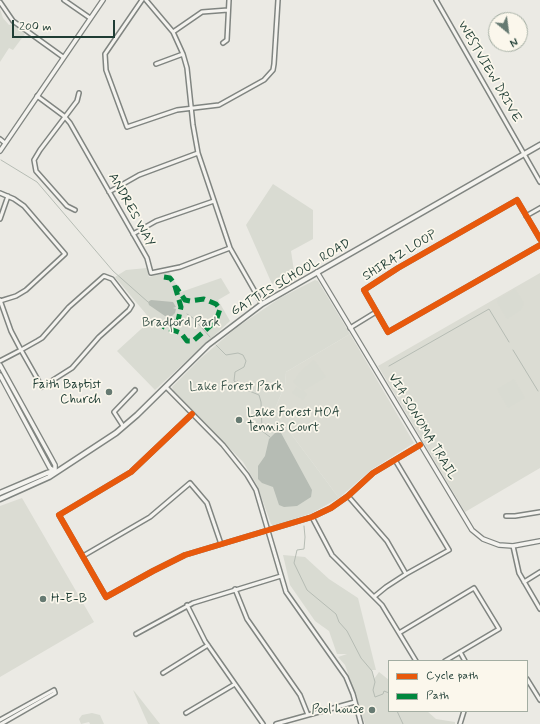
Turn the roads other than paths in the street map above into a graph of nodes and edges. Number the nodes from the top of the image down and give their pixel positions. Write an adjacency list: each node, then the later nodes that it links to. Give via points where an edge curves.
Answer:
1 (64, 0): 10 (street)
2 (103, 0): 10 (street)
3 (142, 0): 18 (street, via 105,54 106,70 127,127 177,110)
4 (146, 0): 11 (street)
5 (228, 0): 9 (street)
6 (278, 0): 18 (street, via 276,57 269,75 222,104)
7 (436, 0): 25 (street, WESTVIEW DRIVE)
8 (0, 2): 14 (street, via 13,21)
9 (228, 10): 11 (street, via 202,12); 12 (street, via 227,40)
10 (90, 18): 14 (street)
11 (173, 32): 13 (street)
12 (223, 43)
13 (183, 54): 15 (street); 18 (street)
14 (63, 57): 17 (street)
15 (156, 64)
16 (79, 93): 19 (street, via 77,101)
17 (37, 96): 19 (street, ANDRES WAY); 21 (street)
18 (191, 108): 24 (street)
19 (64, 116): 27 (street, ANDRES WAY); 32 (street, via 36,156 34,166 67,206)
20 (0, 139): 21 (street)
21 (6, 143): 23 (street)
22 (540, 145): 25 (main road, GATTIS SCHOOL ROAD)
23 (0, 151)
24 (198, 154): 27 (street, via 139,175); 30 (street)
25 (524, 154): 26 (street, WESTVIEW DRIVE); 39 (main road, GATTIS SCHOOL ROAD)
26 (540, 182)
27 (110, 192): 35 (street, ANDRES WAY)
28 (0, 193): 29 (street)
29 (8, 196): 34 (street); 40 (street, via 24,206 65,254 26,290 16,296)
30 (214, 201): 35 (street, via 156,221); 38 (street)
31 (540, 208): 33 (street)
32 (75, 210)
33 (526, 216): 36 (street, SHIRAZ LOOP); 42 (street, SHIRAZ LOOP, via 517,200 389,273 364,290)
34 (0, 219)
35 (133, 234): 38 (street, ANDRES WAY, via 147,258 151,274 180,267)
36 (540, 239)
37 (540, 245): 42 (street, SHIRAZ LOOP, via 388,332)
38 (230, 248): 41 (street)
39 (317, 272): 41 (main road, GATTIS SCHOOL ROAD); 43 (street, VIA SONOMA TRAIL)
40 (0, 300): 44 (street, via 7,323)
41 (262, 304): 48 (main road, GATTIS SCHOOL ROAD, via 218,336)
42 (376, 312): 43 (street)
43 (350, 328): 56 (street, VIA SONOMA TRAIL)
44 (21, 350): 44 (street, via 42,387 72,368 99,337 129,310 131,302 110,276 104,276 69,307 42,338); 45 (street)
45 (0, 361)
46 (0, 365): 50 (street)
47 (0, 375): 51 (street)
48 (166, 387): 52 (street); 55 (main road, GATTIS SCHOOL ROAD)
49 (135, 390): 55 (street, via 114,412)
50 (21, 401): 51 (street); 53 (street)
51 (15, 403): 54 (street)
52 (192, 414): 65 (street, via 223,445 247,475 256,490); 69 (street, via 131,472 59,515)
53 (33, 424): 54 (street); 58 (street, via 55,465)
54 (27, 426): 58 (street, via 50,468)
55 (123, 426): 58 (main road, GATTIS SCHOOL ROAD)
56 (420, 445): 57 (street); 68 (street, VIA SONOMA TRAIL, via 472,530 492,543)
57 (395, 460): 60 (street, via 373,473); 71 (street, via 449,550)
58 (55, 471): 59 (main road, GATTIS SCHOOL ROAD, via 47,472); 61 (main road, GATTIS SCHOOL ROAD, via 49,477)
59 (0, 493)
60 (348, 496): 64 (street); 71 (street, via 387,541)
61 (0, 499)
62 (540, 512): 63 (street)
63 (506, 516)
64 (312, 517): 65 (street); 75 (street, via 332,555)
65 (269, 531): 67 (street); 72 (street)
66 (540, 541): 68 (street, VIA SONOMA TRAIL)
67 (221, 544): 69 (street, via 169,562 106,597); 69 (street, via 208,503 190,483 150,517)
68 (513, 546): 73 (street, via 517,568)
69 (83, 556)
70 (540, 572): 73 (street)
71 (406, 574): 75 (street)
72 (281, 576): 74 (street); 89 (street, via 290,597 346,677)
73 (524, 582): 77 (street)
74 (235, 589): 76 (street); 92 (street, via 247,619 300,695)
75 (375, 596): 78 (street)
76 (187, 605): 79 (street); 80 (street)
77 (540, 609)
78 (399, 633): 81 (street, via 474,588 499,629); 82 (street)
79 (136, 634)
80 (208, 645): 85 (street); 87 (street)
81 (460, 652): 83 (street); 84 (street)
82 (415, 660)
83 (447, 660)
84 (464, 660)
85 (163, 672)
86 (528, 681): 88 (street)
87 (235, 684): 91 (street); 95 (street)
88 (540, 700)
89 (355, 702): 92 (street); 97 (street)
90 (464, 712): 98 (street)
91 (186, 713)
92 (308, 715): 96 (street)
93 (0, 720): 94 (street, via 54,690 55,693)
94 (1, 724)
95 (262, 724)
96 (276, 724)
97 (361, 724)
98 (460, 724)

